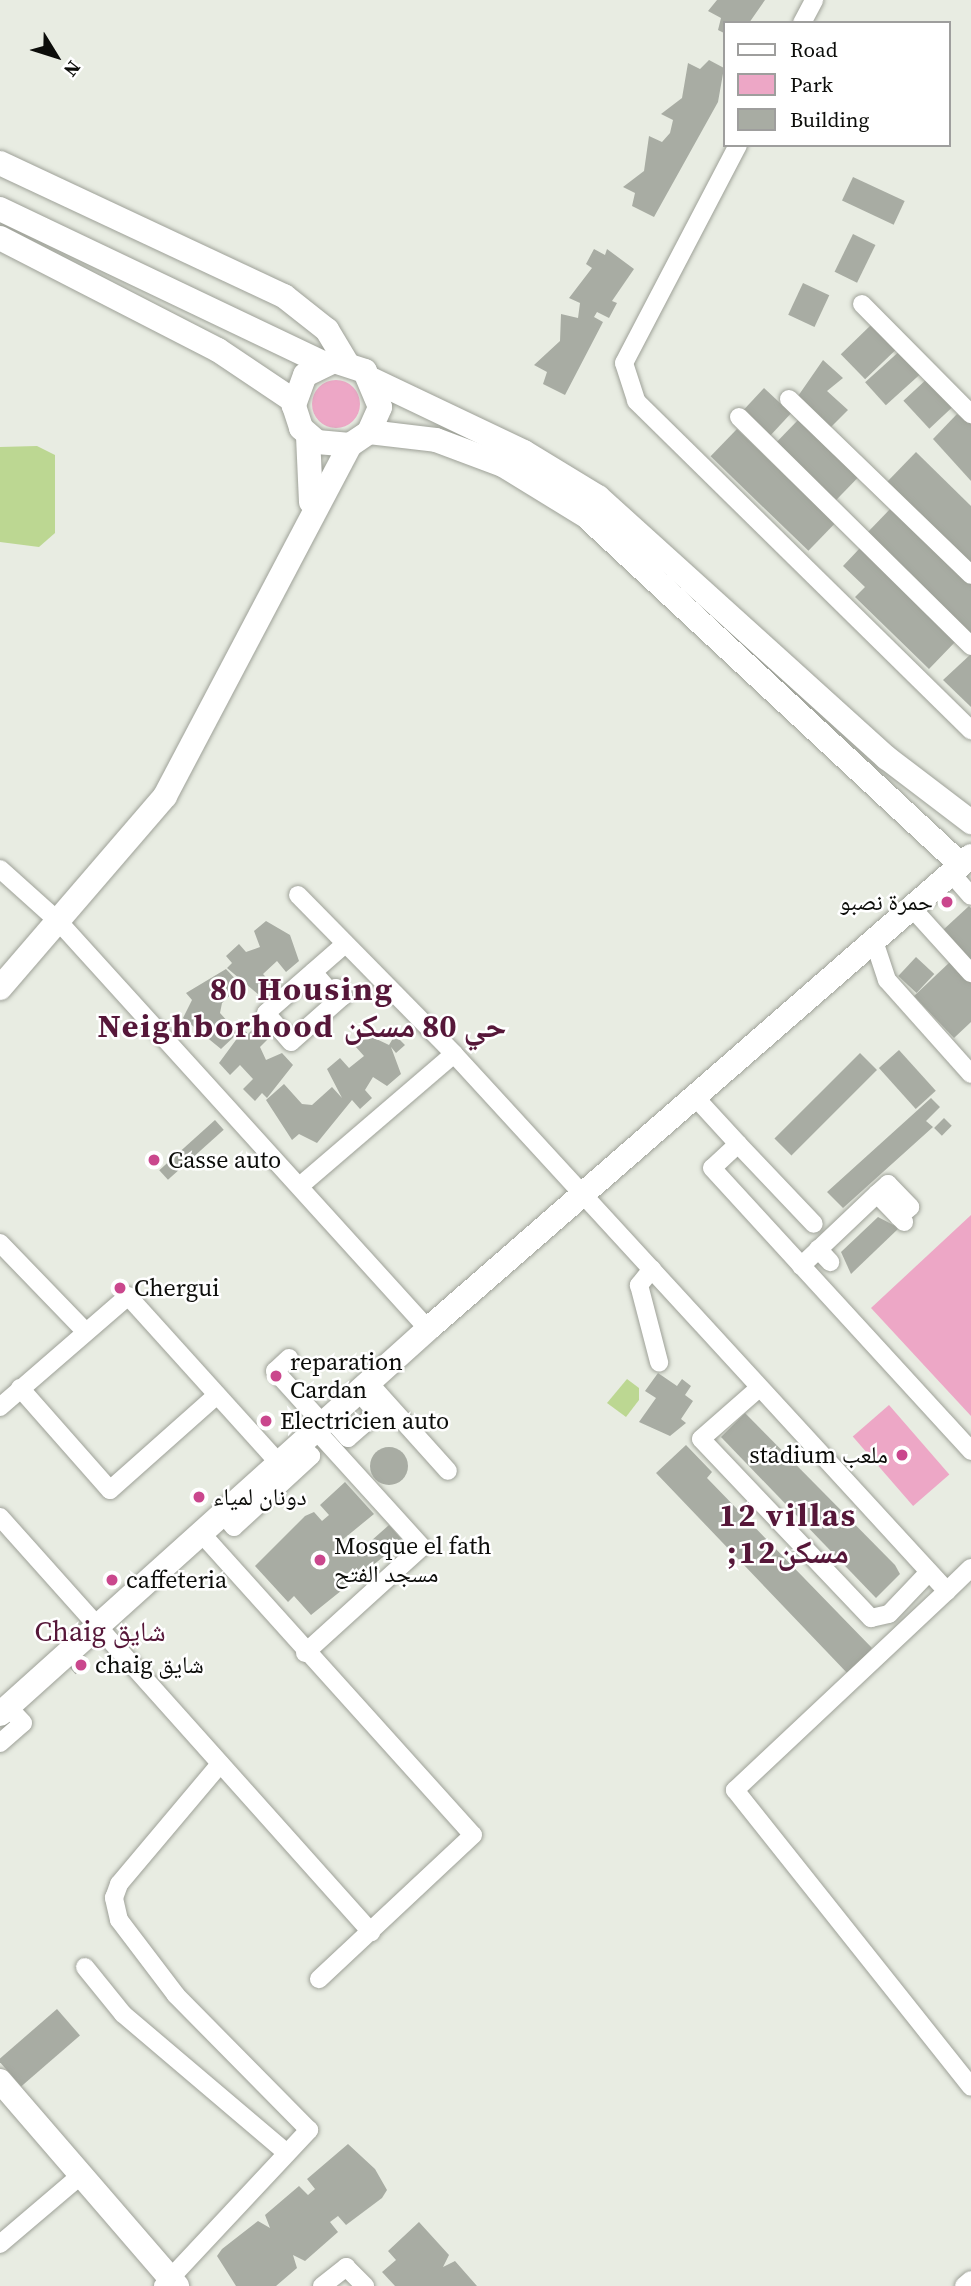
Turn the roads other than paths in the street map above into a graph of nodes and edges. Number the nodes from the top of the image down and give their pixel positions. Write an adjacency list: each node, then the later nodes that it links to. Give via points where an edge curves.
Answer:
1 (814, 0): 2 (street)
2 (803, 21)
3 (737, 147): 19 (street, via 624,363 636,401)
4 (0, 163): 8 (main road, via 300,305 327,330)
5 (0, 209): 8 (main road)
6 (0, 239): 11 (main road, via 218,350)
7 (862, 304): 12 (street)
8 (334, 362): 9 (main road); 11 (main road, via 305,375)
9 (373, 380): 15 (main road, via 380,407); 20 (main road, via 524,453 597,497 887,758)
10 (789, 399): 17 (street)
11 (294, 401): 14 (main road)
12 (971, 414)
13 (739, 417): 18 (street)
14 (308, 436): 15 (main road, via 328,446); 16 (main road)
15 (360, 439): 16 (main road); 21 (main road, via 436,440 472,453 586,516)
16 (309, 513): 26 (main road, via 164,796)
17 (971, 575)
18 (971, 646)
19 (971, 730)
20 (971, 822)
21 (961, 865): 24 (street); 25 (main road)
22 (0, 869): 26 (street)
23 (298, 895): 28 (street)
24 (971, 896)
25 (912, 908): 27 (main road); 30 (street)
26 (59, 922): 31 (main road); 36 (street)
27 (874, 942): 33 (street, via 887,980); 34 (main road)
28 (344, 945): 29 (street); 32 (street)
29 (313, 972)
30 (971, 973)
31 (0, 988)
32 (454, 1054): 36 (street); 37 (street)
33 (971, 1074)
34 (695, 1097): 35 (street); 37 (main road)
35 (738, 1144): 39 (street); 41 (street, via 712,1168)
36 (300, 1185): 43 (street)
37 (582, 1195): 42 (street); 43 (main road)
38 (901, 1219): 41 (street, via 881,1198 865,1220 858,1212 824,1256)
39 (814, 1224)
40 (0, 1244): 44 (street)
41 (801, 1266): 53 (street)
42 (652, 1269): 46 (street, via 639,1284); 49 (street)
43 (428, 1329): 48 (main road)
44 (84, 1330): 47 (street); 50 (street, via 128,1296)
45 (289, 1358): 52 (street, via 275,1371)
46 (659, 1362)
47 (20, 1388): 50 (street, via 110,1490); 51 (street)
48 (364, 1388): 52 (main road); 55 (street)
49 (759, 1388): 60 (street); 60 (street, via 701,1439 871,1618 889,1614)
50 (217, 1395): 54 (street)
51 (0, 1407)
52 (318, 1429): 54 (main road); 56 (street, via 311,1456 234,1527); 63 (street, via 422,1547)
53 (971, 1451)
54 (280, 1464): 56 (main road)
55 (448, 1471)
56 (223, 1514): 58 (main road)
57 (0, 1517): 62 (street)
58 (201, 1533): 62 (main road); 63 (street)
59 (971, 1568): 61 (street)
60 (929, 1573): 61 (street)
61 (947, 1591): 71 (street, via 735,1790)
62 (96, 1630): 64 (main road); 66 (street)
63 (305, 1653): 67 (street, via 473,1835)
64 (4, 1711): 65 (street, via 23,1723)
65 (0, 1743)
66 (220, 1764): 67 (street); 72 (street, via 118,1884 114,1898 119,1920 176,1995 309,2130)
67 (371, 1932): 69 (street)
68 (85, 1967): 72 (street, via 122,2014)
69 (319, 1979)
70 (0, 2081): 73 (main road)
71 (971, 2087)
72 (287, 2153): 76 (street)
73 (81, 2175): 74 (street); 76 (main road)
74 (0, 2244)
75 (971, 2280): 79 (street)
76 (170, 2283)
77 (331, 2283): 78 (street, via 346,2267)
78 (365, 2286)
79 (964, 2286)

